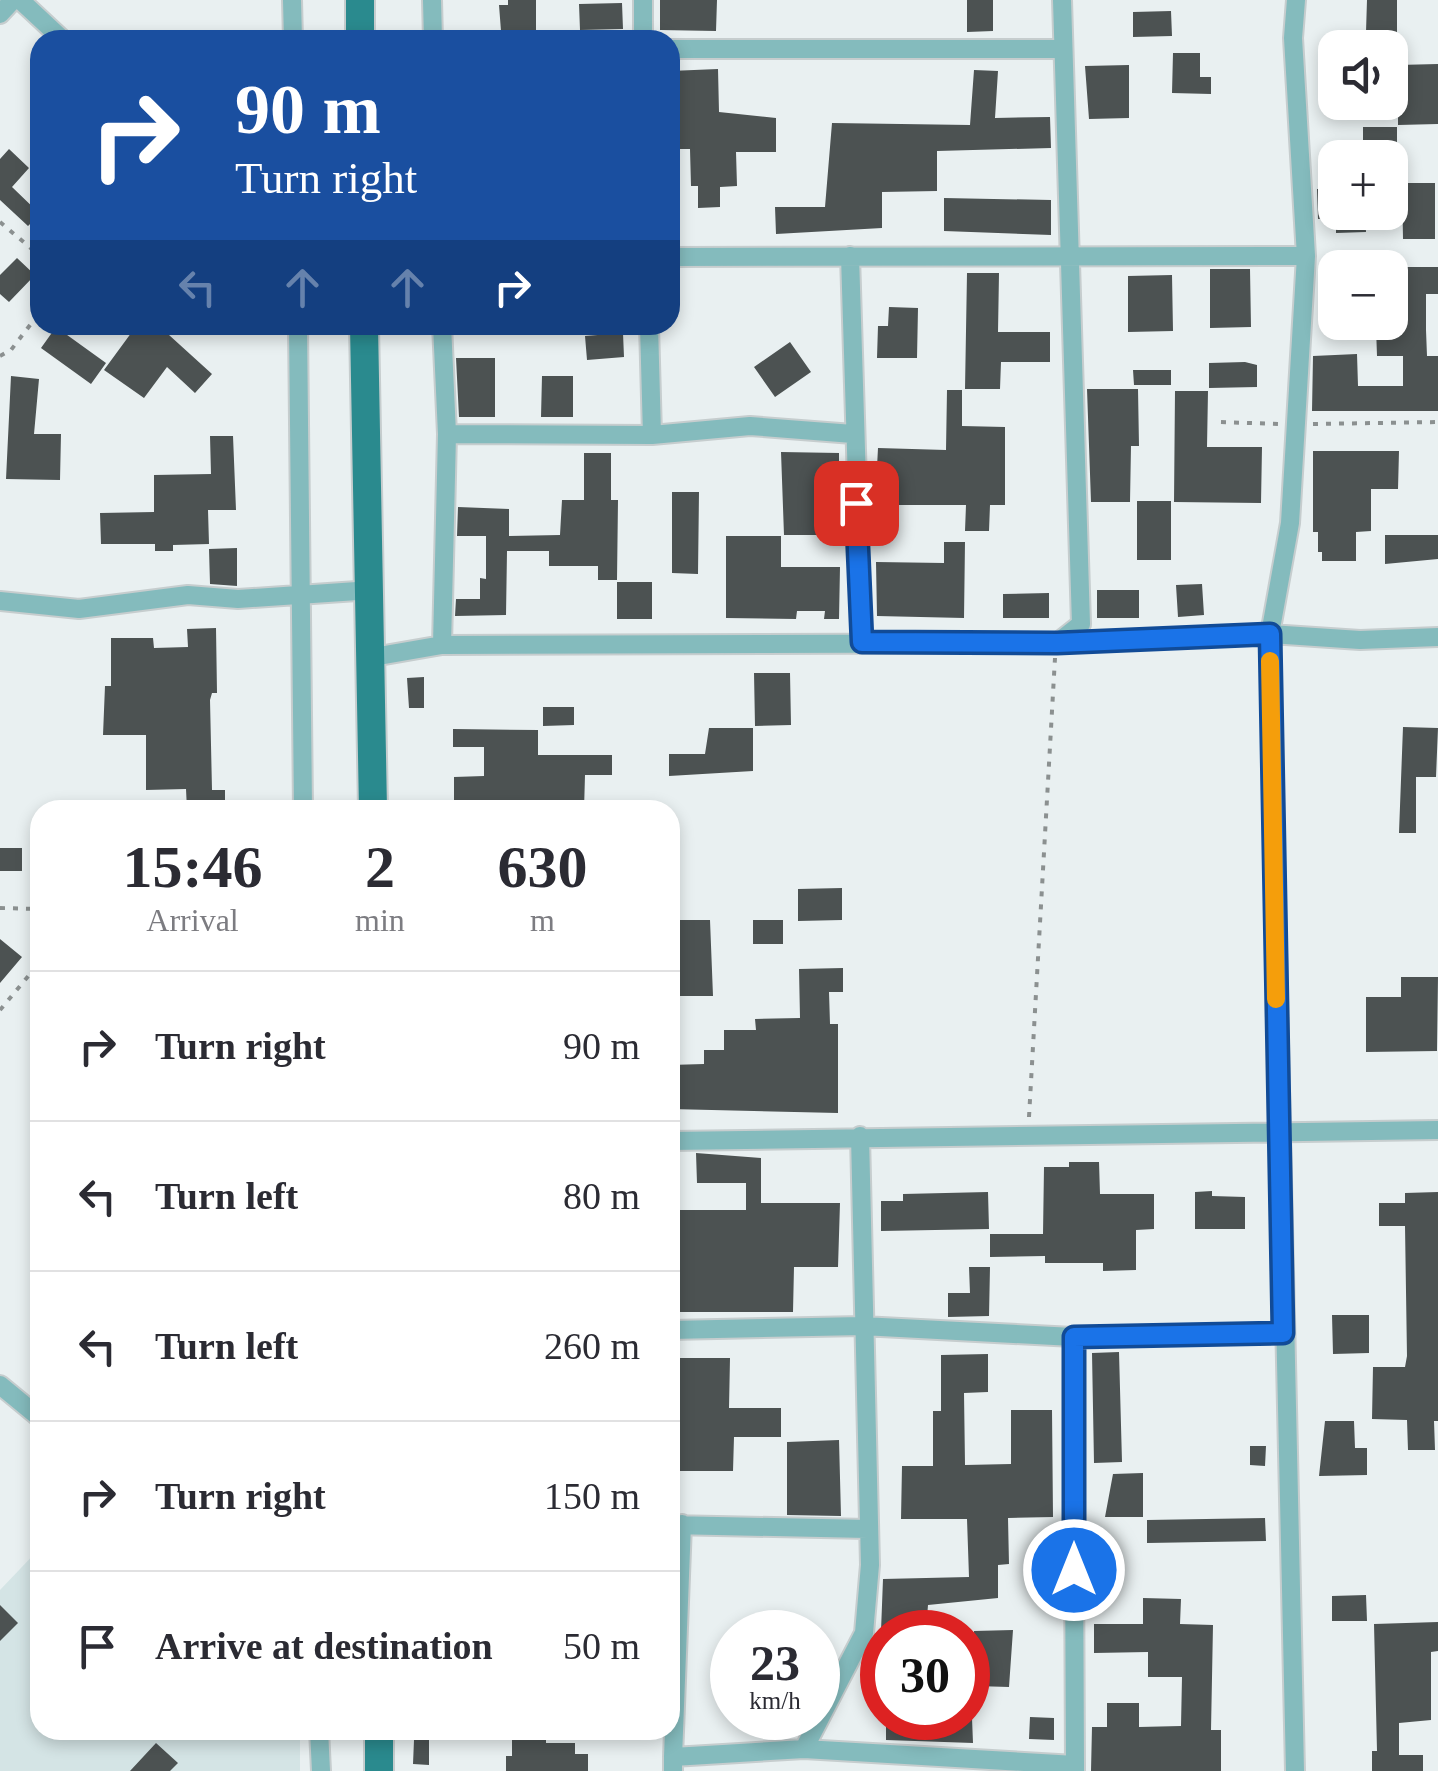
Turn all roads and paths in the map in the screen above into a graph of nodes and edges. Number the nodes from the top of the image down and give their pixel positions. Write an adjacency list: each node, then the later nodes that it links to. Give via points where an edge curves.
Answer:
1 (17, 0): 8 (street); 9 (street)
2 (292, 0): 10 (street)
3 (360, 0): 11 (main road)
4 (432, 0): 12 (street)
5 (643, 0): 13 (street)
6 (1062, 0): 15 (street)
7 (1296, 0): 20 (street)
8 (0, 14)
9 (52, 30)
10 (293, 30)
11 (360, 30)
12 (433, 30)
13 (643, 30)
14 (680, 49): 15 (street)
15 (1063, 49): 19 (street)
16 (0, 222): 17 (path)
17 (30, 248)
18 (850, 256): 19 (street); 21 (street); 32 (street)
19 (1070, 256): 20 (street); 40 (street, via 1081,624)
20 (1306, 256): 30 (street)
21 (680, 257)
22 (30, 325): 27 (path)
23 (298, 335): 35 (street)
24 (364, 335): 34 (main road)
25 (443, 335): 31 (street)
26 (650, 335): 33 (street)
27 (0, 356)
28 (1221, 422): 30 (path)
29 (1438, 422): 30 (path)
30 (1298, 425): 37 (street, via 1288,542)
31 (448, 434): 33 (street); 41 (street)
32 (852, 434): 33 (street, via 750,426); 39 (street)
33 (652, 435)
34 (372, 590): 35 (street); 42 (main road)
35 (304, 595): 36 (street, via 188,595 79,608); 43 (street)
36 (0, 601)
37 (1270, 634): 38 (street); 40 (street); 50 (street)
38 (1438, 638)
39 (862, 642): 40 (street); 41 (street)
40 (1057, 643): 51 (path)
41 (442, 645): 42 (street)
42 (374, 657): 44 (main road)
43 (303, 800)
44 (373, 800)
45 (0, 908): 46 (path)
46 (30, 909)
47 (30, 974): 48 (path)
48 (0, 1010)
49 (1438, 1130): 50 (street)
50 (1278, 1132): 51 (street); 56 (street)
51 (1028, 1135): 52 (street)
52 (860, 1136): 53 (street); 54 (street)
53 (680, 1142)
54 (862, 1326): 55 (street); 57 (street); 61 (street)
55 (680, 1330)
56 (1283, 1333): 57 (street); 69 (street)
57 (1074, 1337): 66 (street)
58 (0, 1385): 59 (street)
59 (30, 1410)
60 (680, 1525): 61 (street)
61 (868, 1529): 64 (street, via 864,1633)
62 (319, 1740): 67 (street)
63 (378, 1740): 68 (main road)
64 (804, 1749): 65 (street); 66 (street)
65 (673, 1764)
66 (1075, 1768)
67 (321, 1771)
68 (379, 1771)
69 (1296, 1771)

